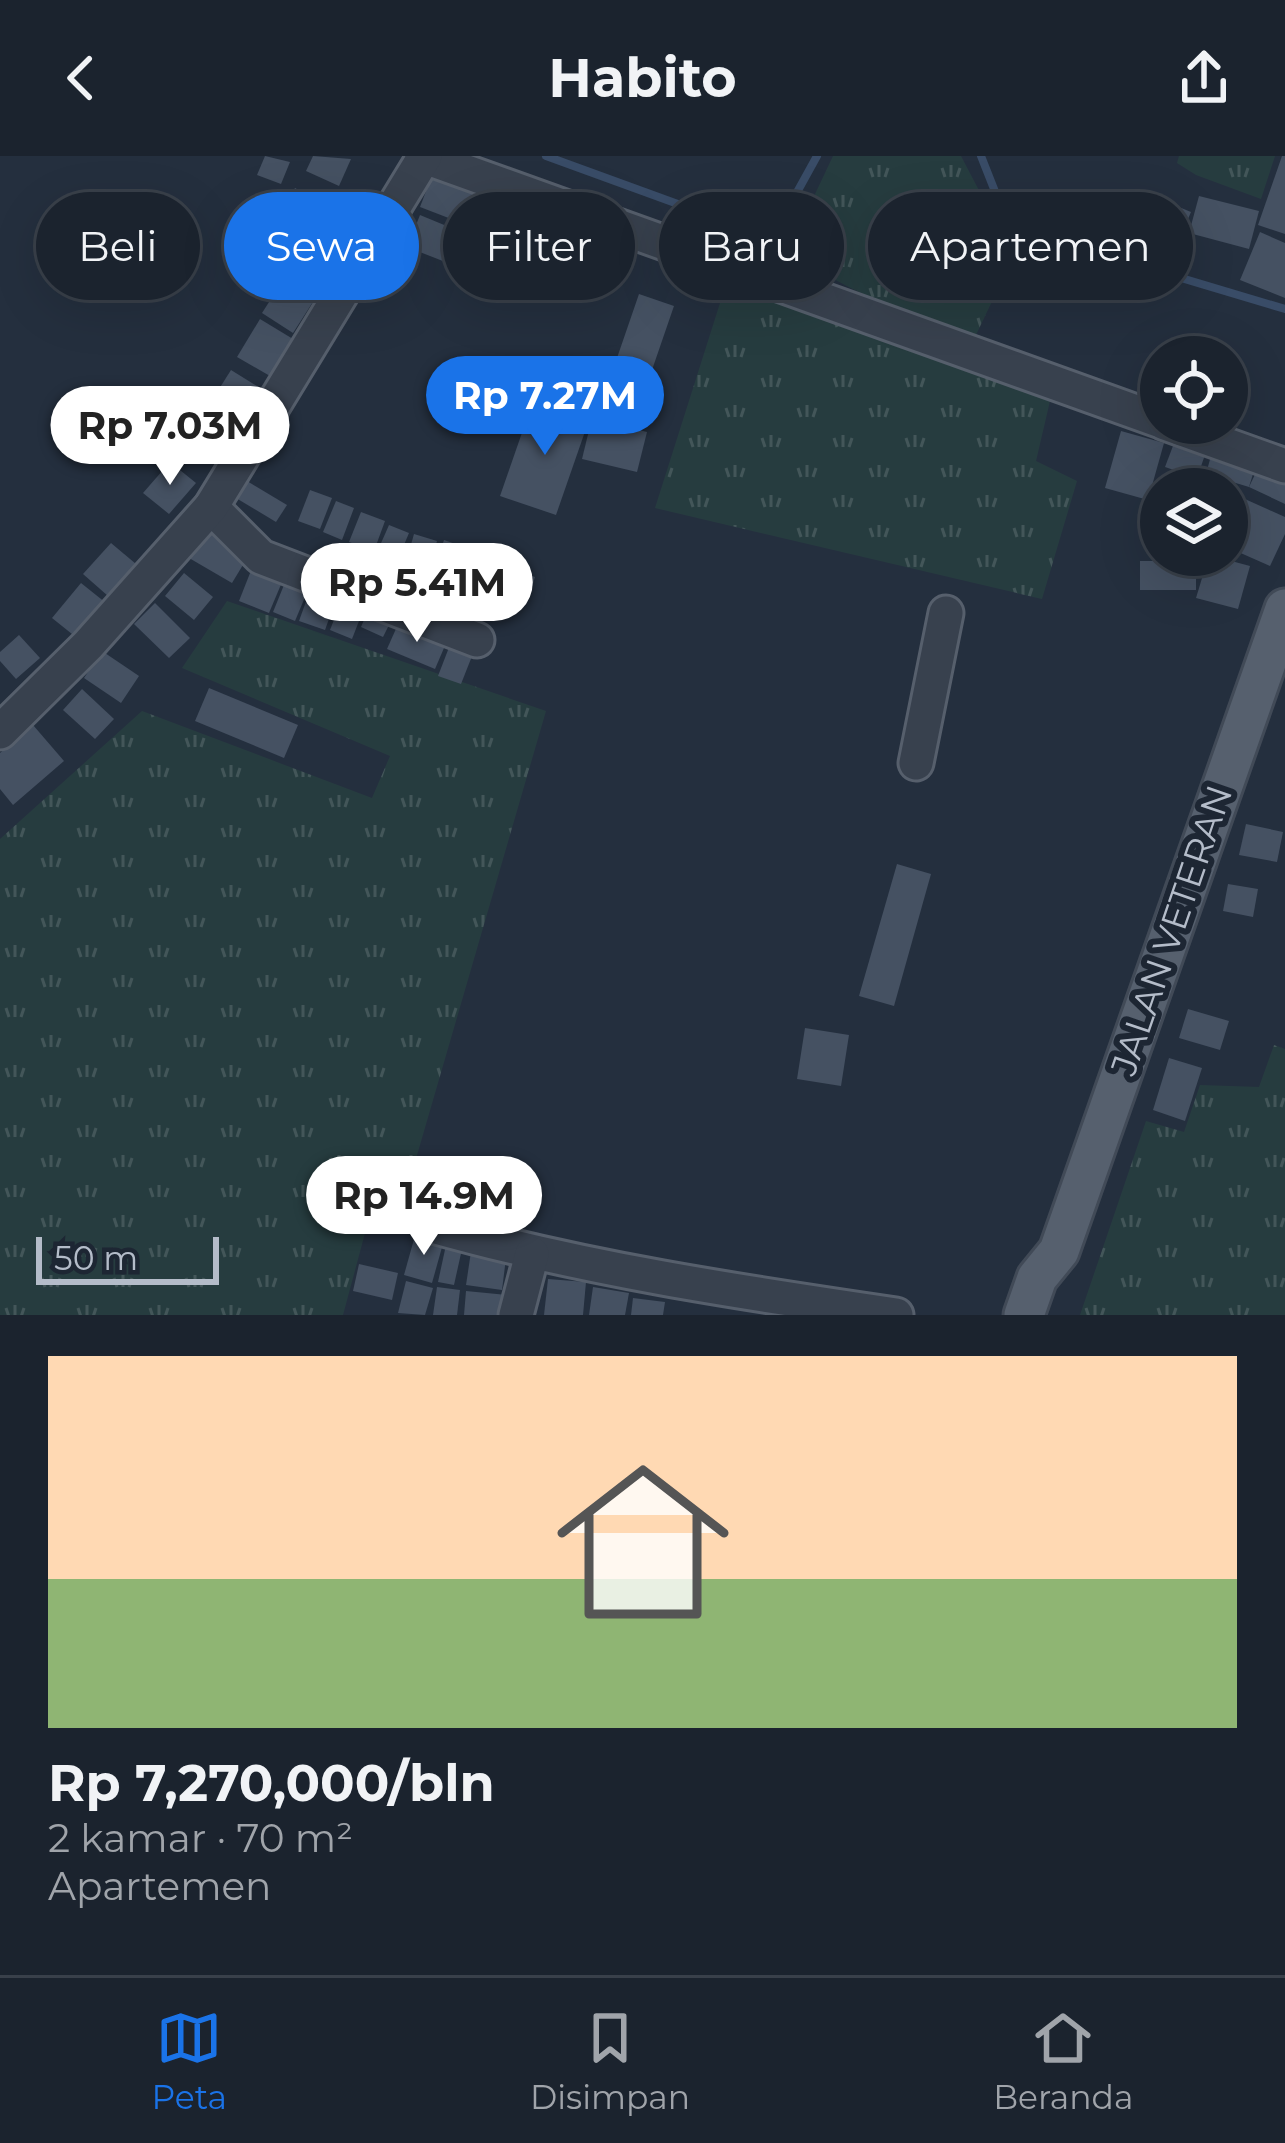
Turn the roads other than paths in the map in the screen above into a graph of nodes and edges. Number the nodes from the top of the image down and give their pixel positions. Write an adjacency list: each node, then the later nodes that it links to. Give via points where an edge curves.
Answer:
1 (424, 156): 2 (street); 5 (street)
2 (1140, 414)
3 (1224, 444): 4 (street)
4 (1285, 466)
5 (211, 507): 8 (street, via 262,557); 9 (street)
6 (1285, 609): 12 (main road, JALAN VETERAN)
7 (946, 613): 10 (street)
8 (477, 640)
9 (0, 732)
10 (916, 763)
11 (433, 1226): 13 (street)
12 (1058, 1251): 16 (main road, JALAN VETERAN); 17 (main road, JALAN VETERAN)
13 (532, 1253): 14 (street); 15 (street)
14 (516, 1315)
15 (896, 1315)
16 (1024, 1315)
17 (1051, 1315)

